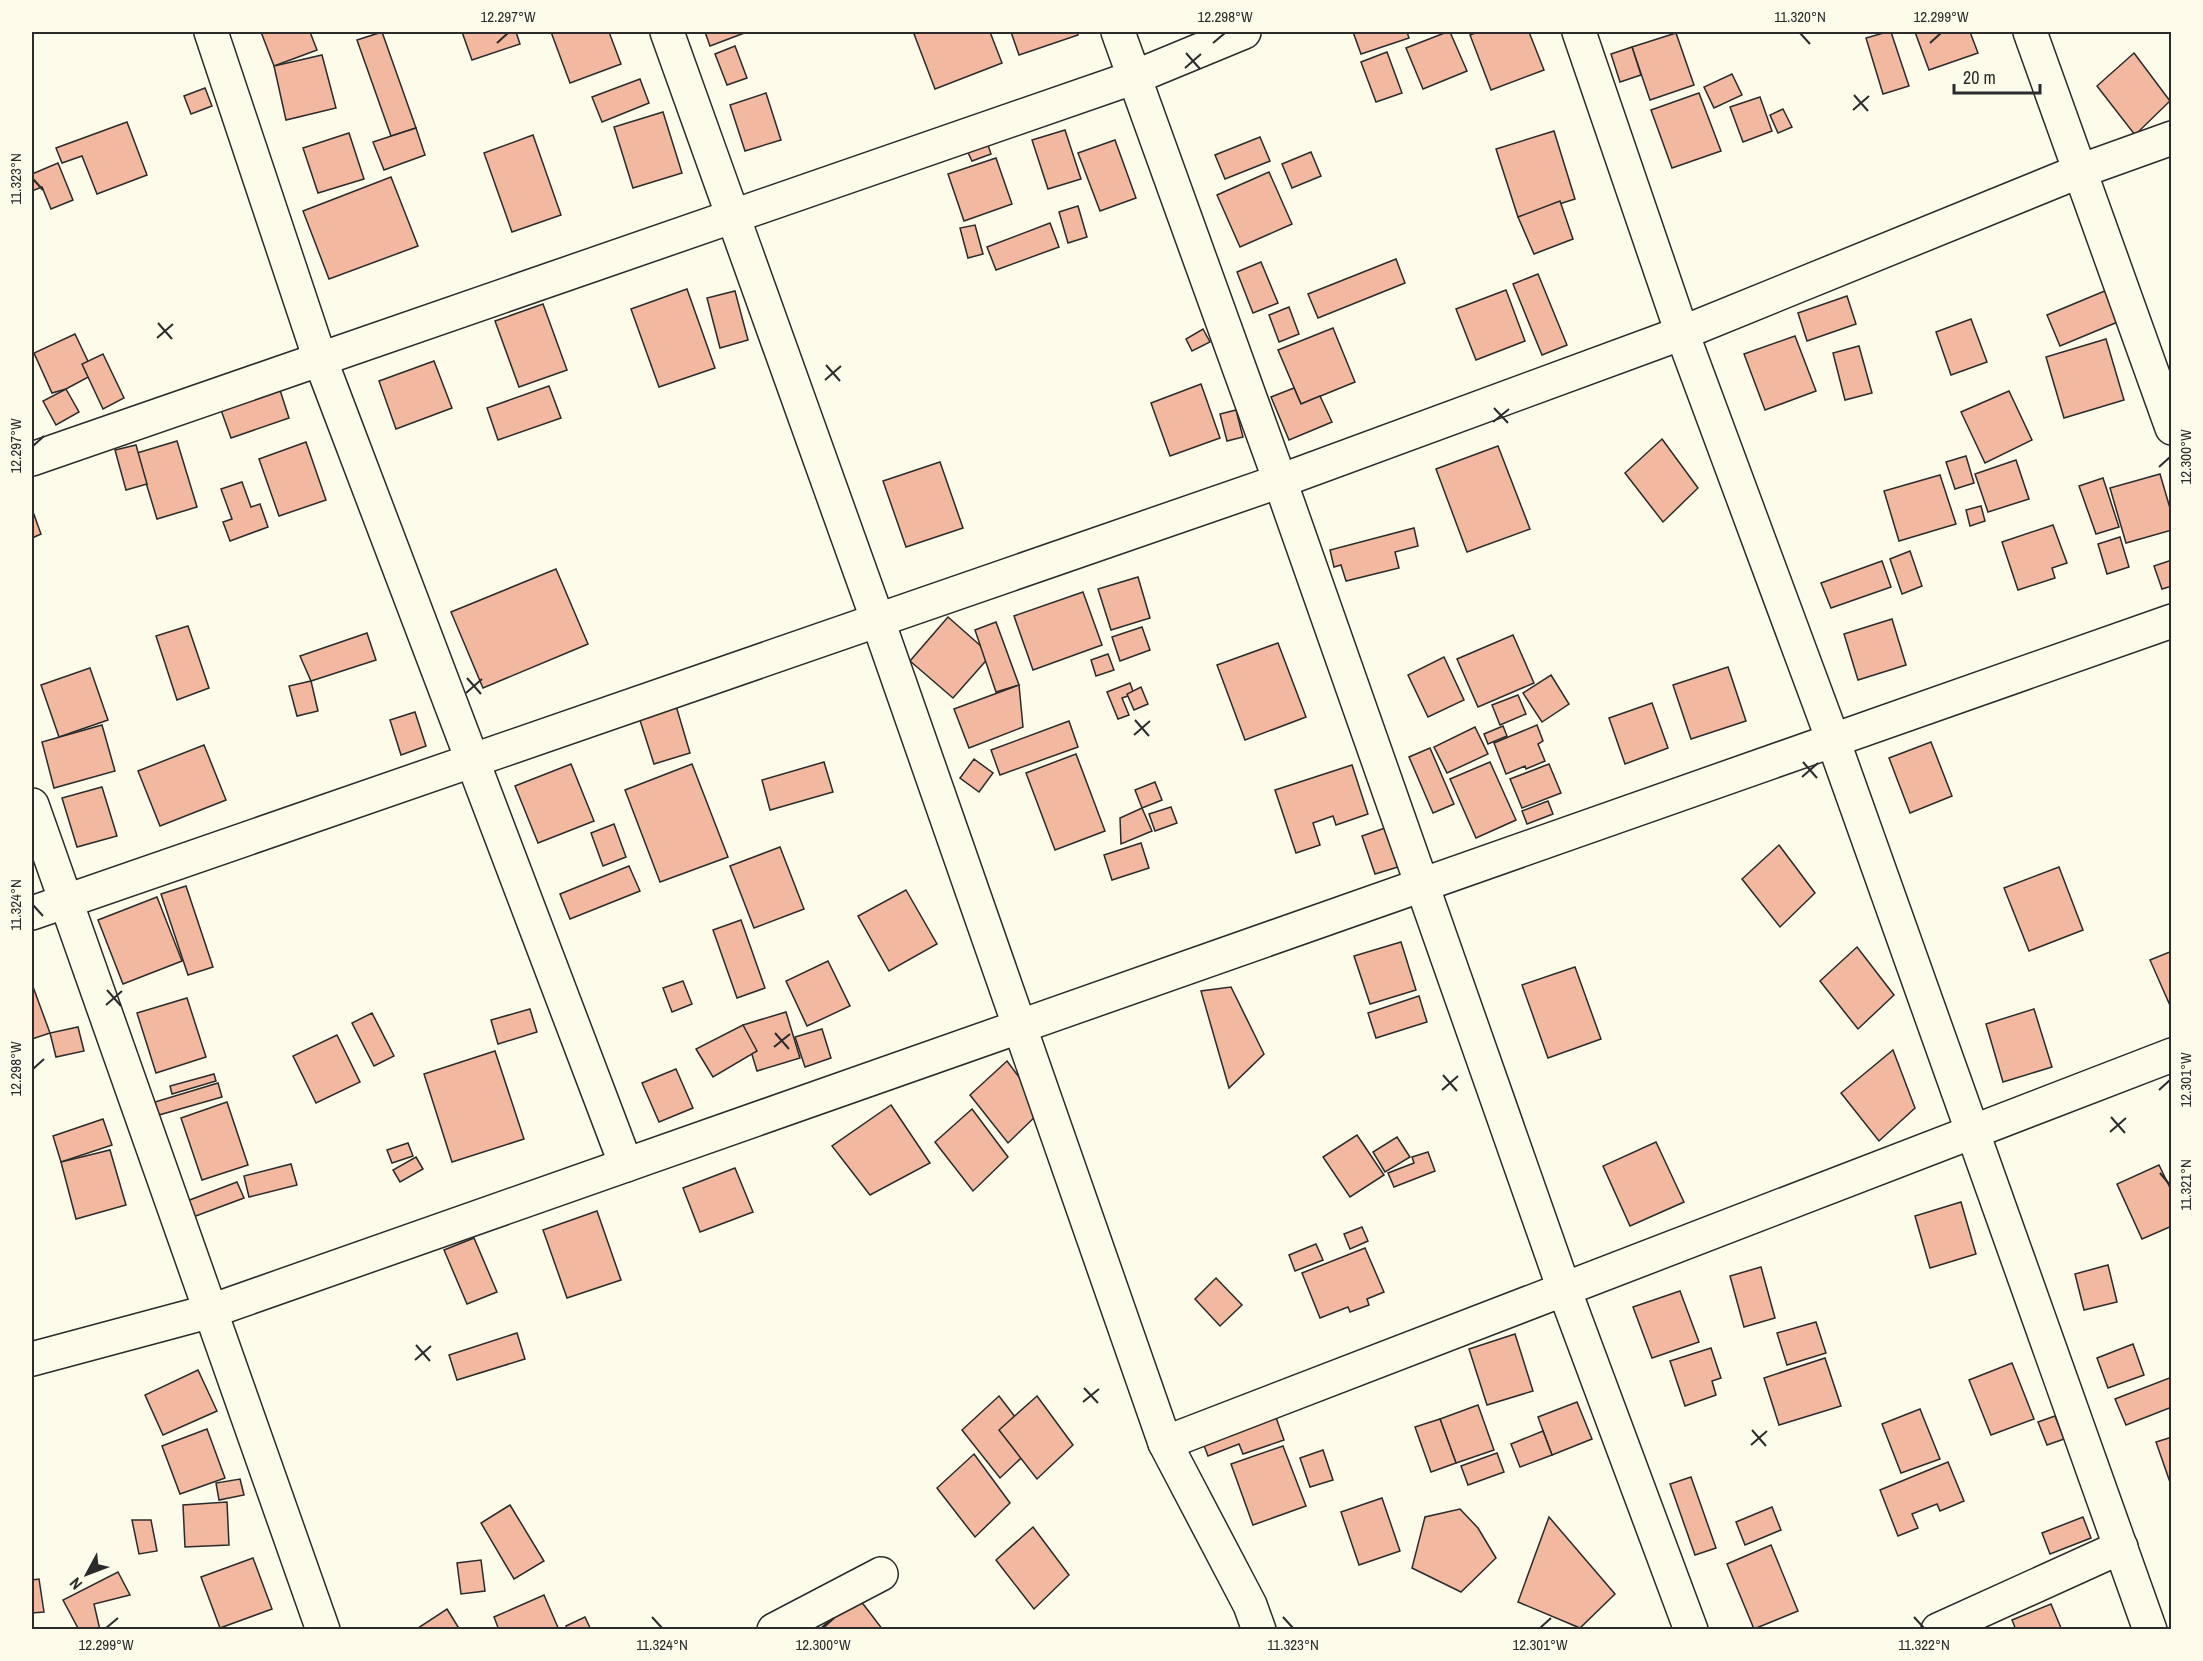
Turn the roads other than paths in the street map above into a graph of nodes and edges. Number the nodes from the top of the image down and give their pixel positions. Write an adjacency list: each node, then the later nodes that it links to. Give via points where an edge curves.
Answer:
1 (211, 32): 12 (street)
2 (667, 32): 10 (street)
3 (1118, 32): 7 (street)
4 (1244, 32): 7 (street)
5 (1579, 32): 11 (street)
6 (2030, 32): 9 (street)
7 (1134, 77): 10 (street); 15 (street)
8 (2172, 138): 9 (street)
9 (2080, 171): 11 (street); 13 (street)
10 (732, 216): 12 (street); 16 (street)
11 (1682, 333): 15 (street); 18 (street)
12 (320, 359): 14 (street); 19 (street)
13 (2172, 428)
14 (32, 459)
15 (1280, 481): 16 (street); 21 (street)
16 (878, 621): 19 (street); 24 (street)
17 (2172, 621): 18 (street)
18 (1833, 740): 21 (street); 26 (street)
19 (472, 761): 22 (street); 27 (street)
20 (32, 805): 22 (street)
21 (1421, 885): 24 (street); 28 (street)
22 (65, 901): 23 (street); 29 (street)
23 (32, 913)
24 (1018, 1027): 27 (street); 31 (street)
25 (2172, 1055): 26 (street)
26 (1972, 1132): 28 (street); 32 (street)
27 (626, 1164): 29 (street)
28 (1564, 1289): 31 (street); 37 (street)
29 (211, 1311): 30 (street); 34 (street)
30 (32, 1359)
31 (1165, 1443): 36 (street)
32 (2121, 1547): 38 (street); 39 (street)
33 (881, 1574): 35 (street)
34 (323, 1629)
35 (774, 1629)
36 (1259, 1629)
37 (1690, 1629)
38 (1938, 1629)
39 (2150, 1629)

